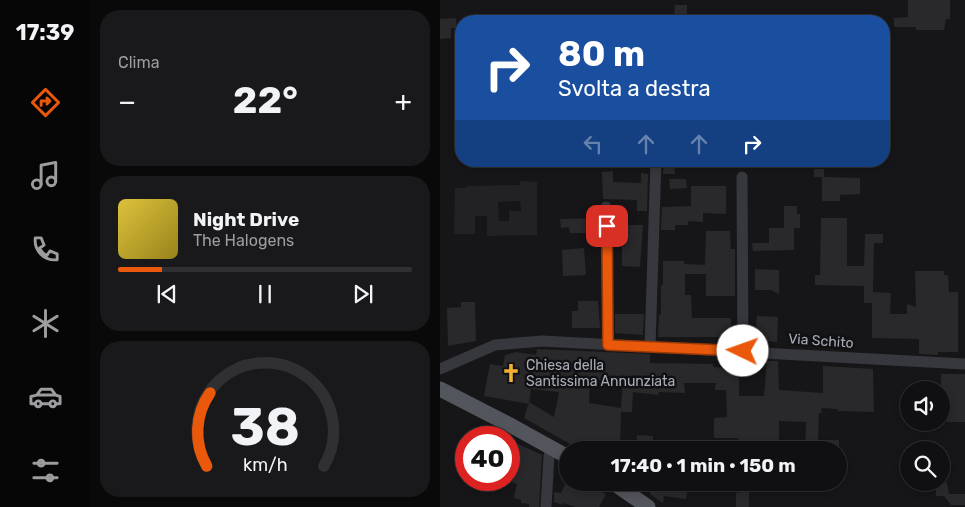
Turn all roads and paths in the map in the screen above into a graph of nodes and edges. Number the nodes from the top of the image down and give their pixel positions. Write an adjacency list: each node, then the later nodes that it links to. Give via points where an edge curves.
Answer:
1 (656, 167): 5 (street)
2 (742, 177): 6 (street)
3 (606, 207): 4 (street)
4 (608, 345): 5 (street, Via Schito); 8 (street, Via Schito, via 542,341 495,345)
5 (650, 346): 6 (street, Via Schito)
6 (743, 351): 7 (street, Via Schito)
7 (965, 364)
8 (440, 370)
9 (440, 389): 10 (main road)
10 (553, 449): 11 (main road); 13 (street, via 549,456)
11 (559, 452)
12 (625, 491): 14 (main road)
13 (546, 507)
14 (648, 507)

